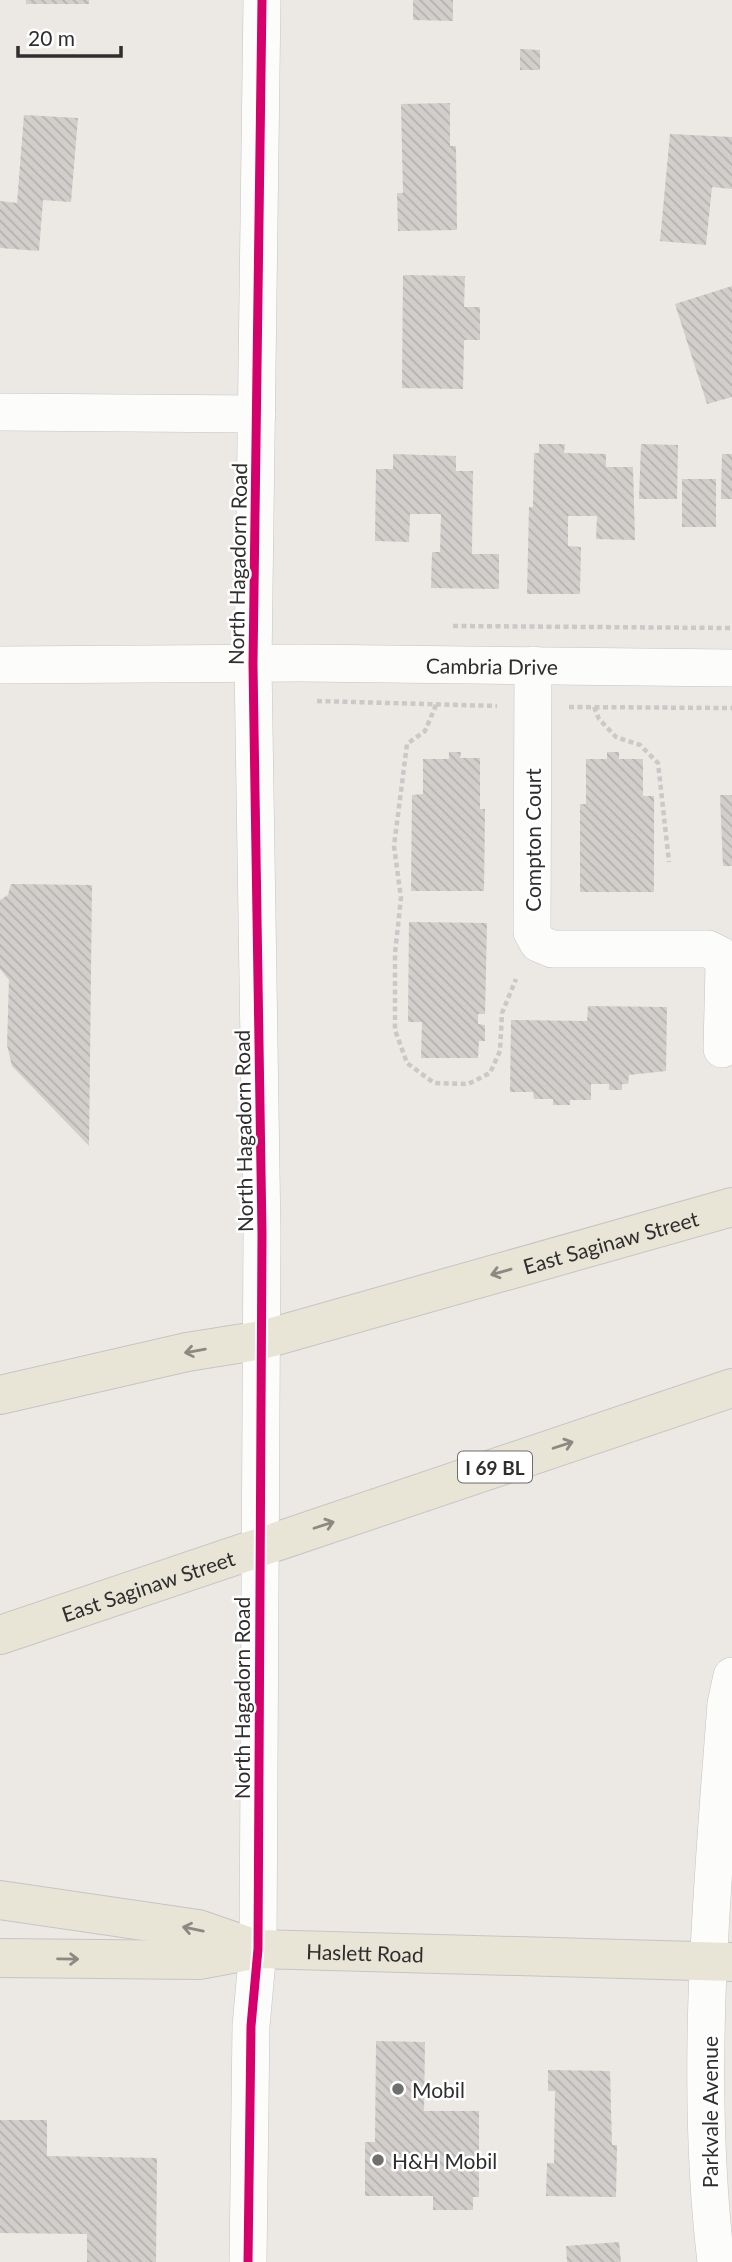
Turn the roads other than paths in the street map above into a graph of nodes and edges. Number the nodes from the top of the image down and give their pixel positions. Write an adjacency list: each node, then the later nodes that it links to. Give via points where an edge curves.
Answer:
1 (262, 0): 3 (street, North Hagadorn Road)
2 (0, 412): 3 (street)
3 (257, 414): 4 (street, North Hagadorn Road)
4 (253, 664): 5 (street, Cambria Drive); 6 (street, Cambria Drive); 10 (street, North Hagadorn Road)
5 (0, 665)
6 (533, 665): 7 (street, Cambria Drive); 8 (street, Compton Court, via 532,932 538,943 552,949 708,949 720,956 724,967)
7 (732, 668)
8 (722, 1049)
9 (732, 1207): 10 (main road, East Saginaw Street, one-way to 10)
10 (262, 1340): 12 (main road, East Saginaw Street, one-way to 12, via 187,1352); 13 (street, North Hagadorn Road)
11 (732, 1388): 13 (main road, East Saginaw Street / I 69 BL, one-way to 11)
12 (0, 1395)
13 (259, 1546): 14 (main road, East Saginaw Street / I 69 BL); 17 (street, North Hagadorn Road)
14 (0, 1635)
15 (732, 1676): 19 (street, Parkvale Avenue, via 726,1704)
16 (0, 1900): 17 (main road, one-way to 16, via 198,1929)
17 (258, 1950): 18 (main road, Haslett Road, one-way to 17, via 199,1960); 19 (main road, Haslett Road); 20 (street, North Hagadorn Road, via 251,2026)
18 (0, 1958)
19 (719, 1962): 21 (street, Parkvale Avenue, via 709,2196)
20 (248, 2262)
21 (716, 2262)

